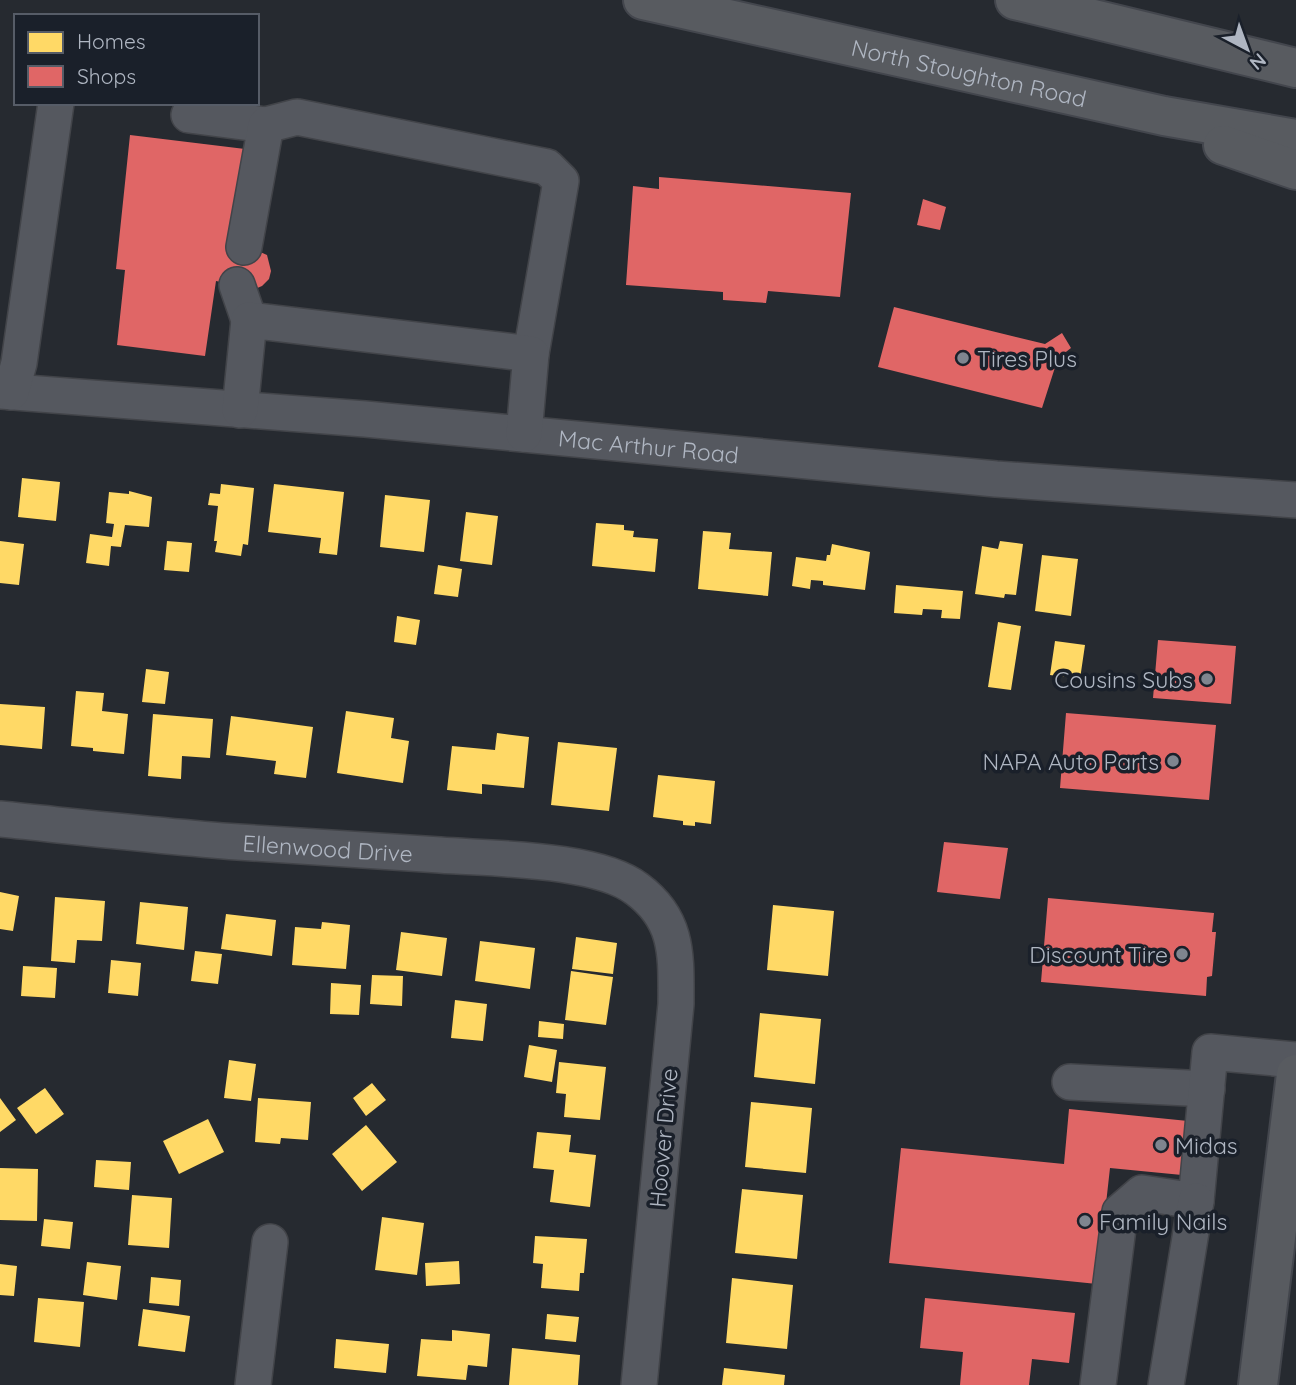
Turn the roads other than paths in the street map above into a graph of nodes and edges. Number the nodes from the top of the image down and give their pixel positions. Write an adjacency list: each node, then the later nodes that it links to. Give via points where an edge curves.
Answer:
1 (643, 0): 8 (main road, North Stoughton Road)
2 (1016, 0): 3 (main road)
3 (1113, 24): 4 (main road, via 1274,48); 5 (main road)
4 (1296, 45)
5 (1296, 68)
6 (56, 105): 16 (street, via 19,363)
7 (189, 115): 9 (street)
8 (1164, 116): 10 (main road, North Stoughton Road); 11 (main road, via 1242,153)
9 (265, 125): 12 (street); 15 (street, via 297,117 548,166 561,181)
10 (1296, 139)
11 (1296, 170)
12 (244, 247)
13 (237, 285): 14 (street)
14 (249, 320): 15 (street); 17 (street)
15 (531, 354): 18 (street)
16 (6, 391): 17 (street, Mac Arthur Road)
17 (240, 410): 18 (street, Mac Arthur Road)
18 (524, 434): 19 (street, Mac Arthur Road, via 996,479)
19 (1296, 500)
20 (0, 819): 21 (street, Ellenwood Drive, via 237,842 550,862 611,876)
21 (648, 898): 29 (street, Hoover Drive, via 665,919 675,942 676,1003)
22 (1296, 1060): 25 (street, via 1210,1052)
23 (1296, 1074): 32 (main road)
24 (1070, 1082): 25 (street)
25 (1207, 1089): 26 (street)
26 (1196, 1201): 30 (street, via 1142,1193 1119,1212); 31 (street)
27 (270, 1242): 28 (street)
28 (253, 1385)
29 (639, 1385)
30 (1098, 1385)
31 (1166, 1385)
32 (1258, 1385)

